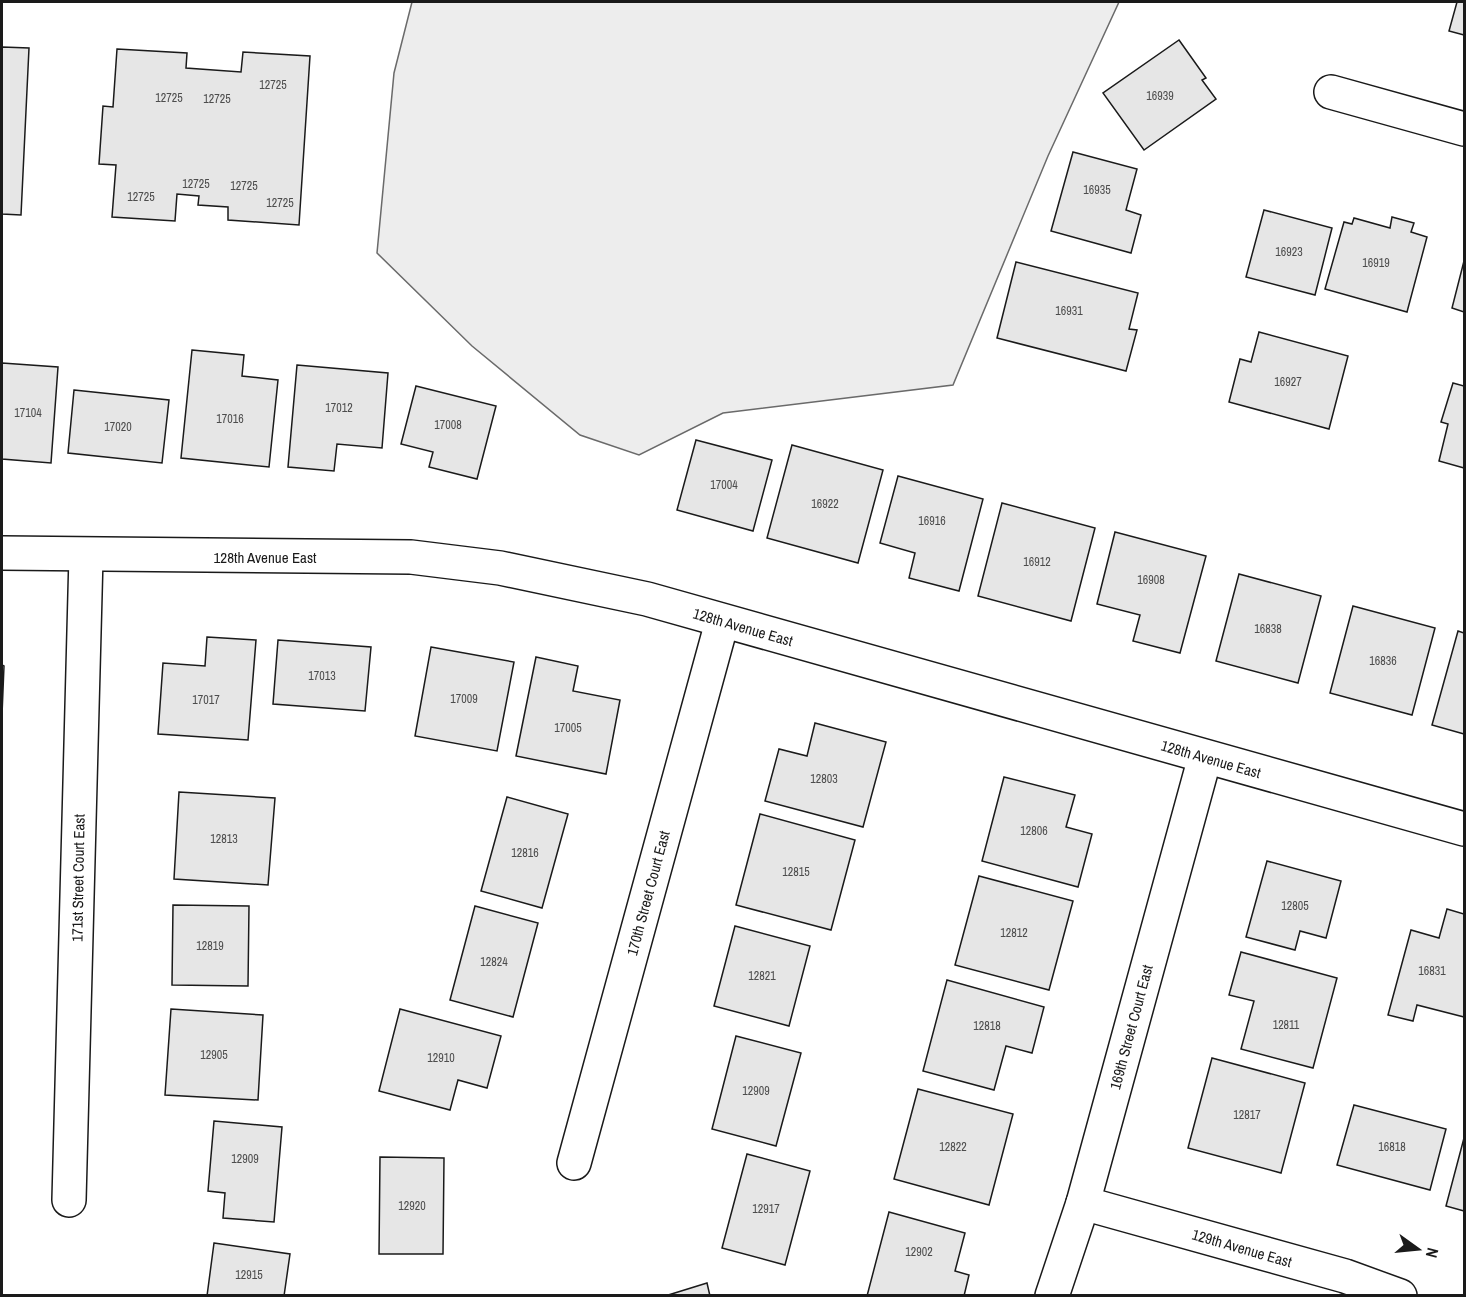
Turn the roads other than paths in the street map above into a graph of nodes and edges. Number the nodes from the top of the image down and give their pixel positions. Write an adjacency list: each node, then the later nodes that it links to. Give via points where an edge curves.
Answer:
1 (1331, 92): 2 (street)
2 (1464, 129)
3 (2, 554): 4 (street, 128th Avenue East)
4 (86, 556): 5 (street, 128th Avenue East, via 411,557 500,568 647,599); 9 (street, 171st Street Court East)
5 (722, 622): 6 (street, 128th Avenue East); 8 (street, 170th Street Court East)
6 (1205, 757): 7 (street, 128th Avenue East); 10 (street, 169th Street Court East)
7 (1464, 829)
8 (574, 1163)
9 (69, 1200)
10 (1083, 1203): 11 (street, 169th Street Court East); 12 (street, 129th Avenue East, via 1345,1276)
11 (1052, 1296)
12 (1400, 1296)

